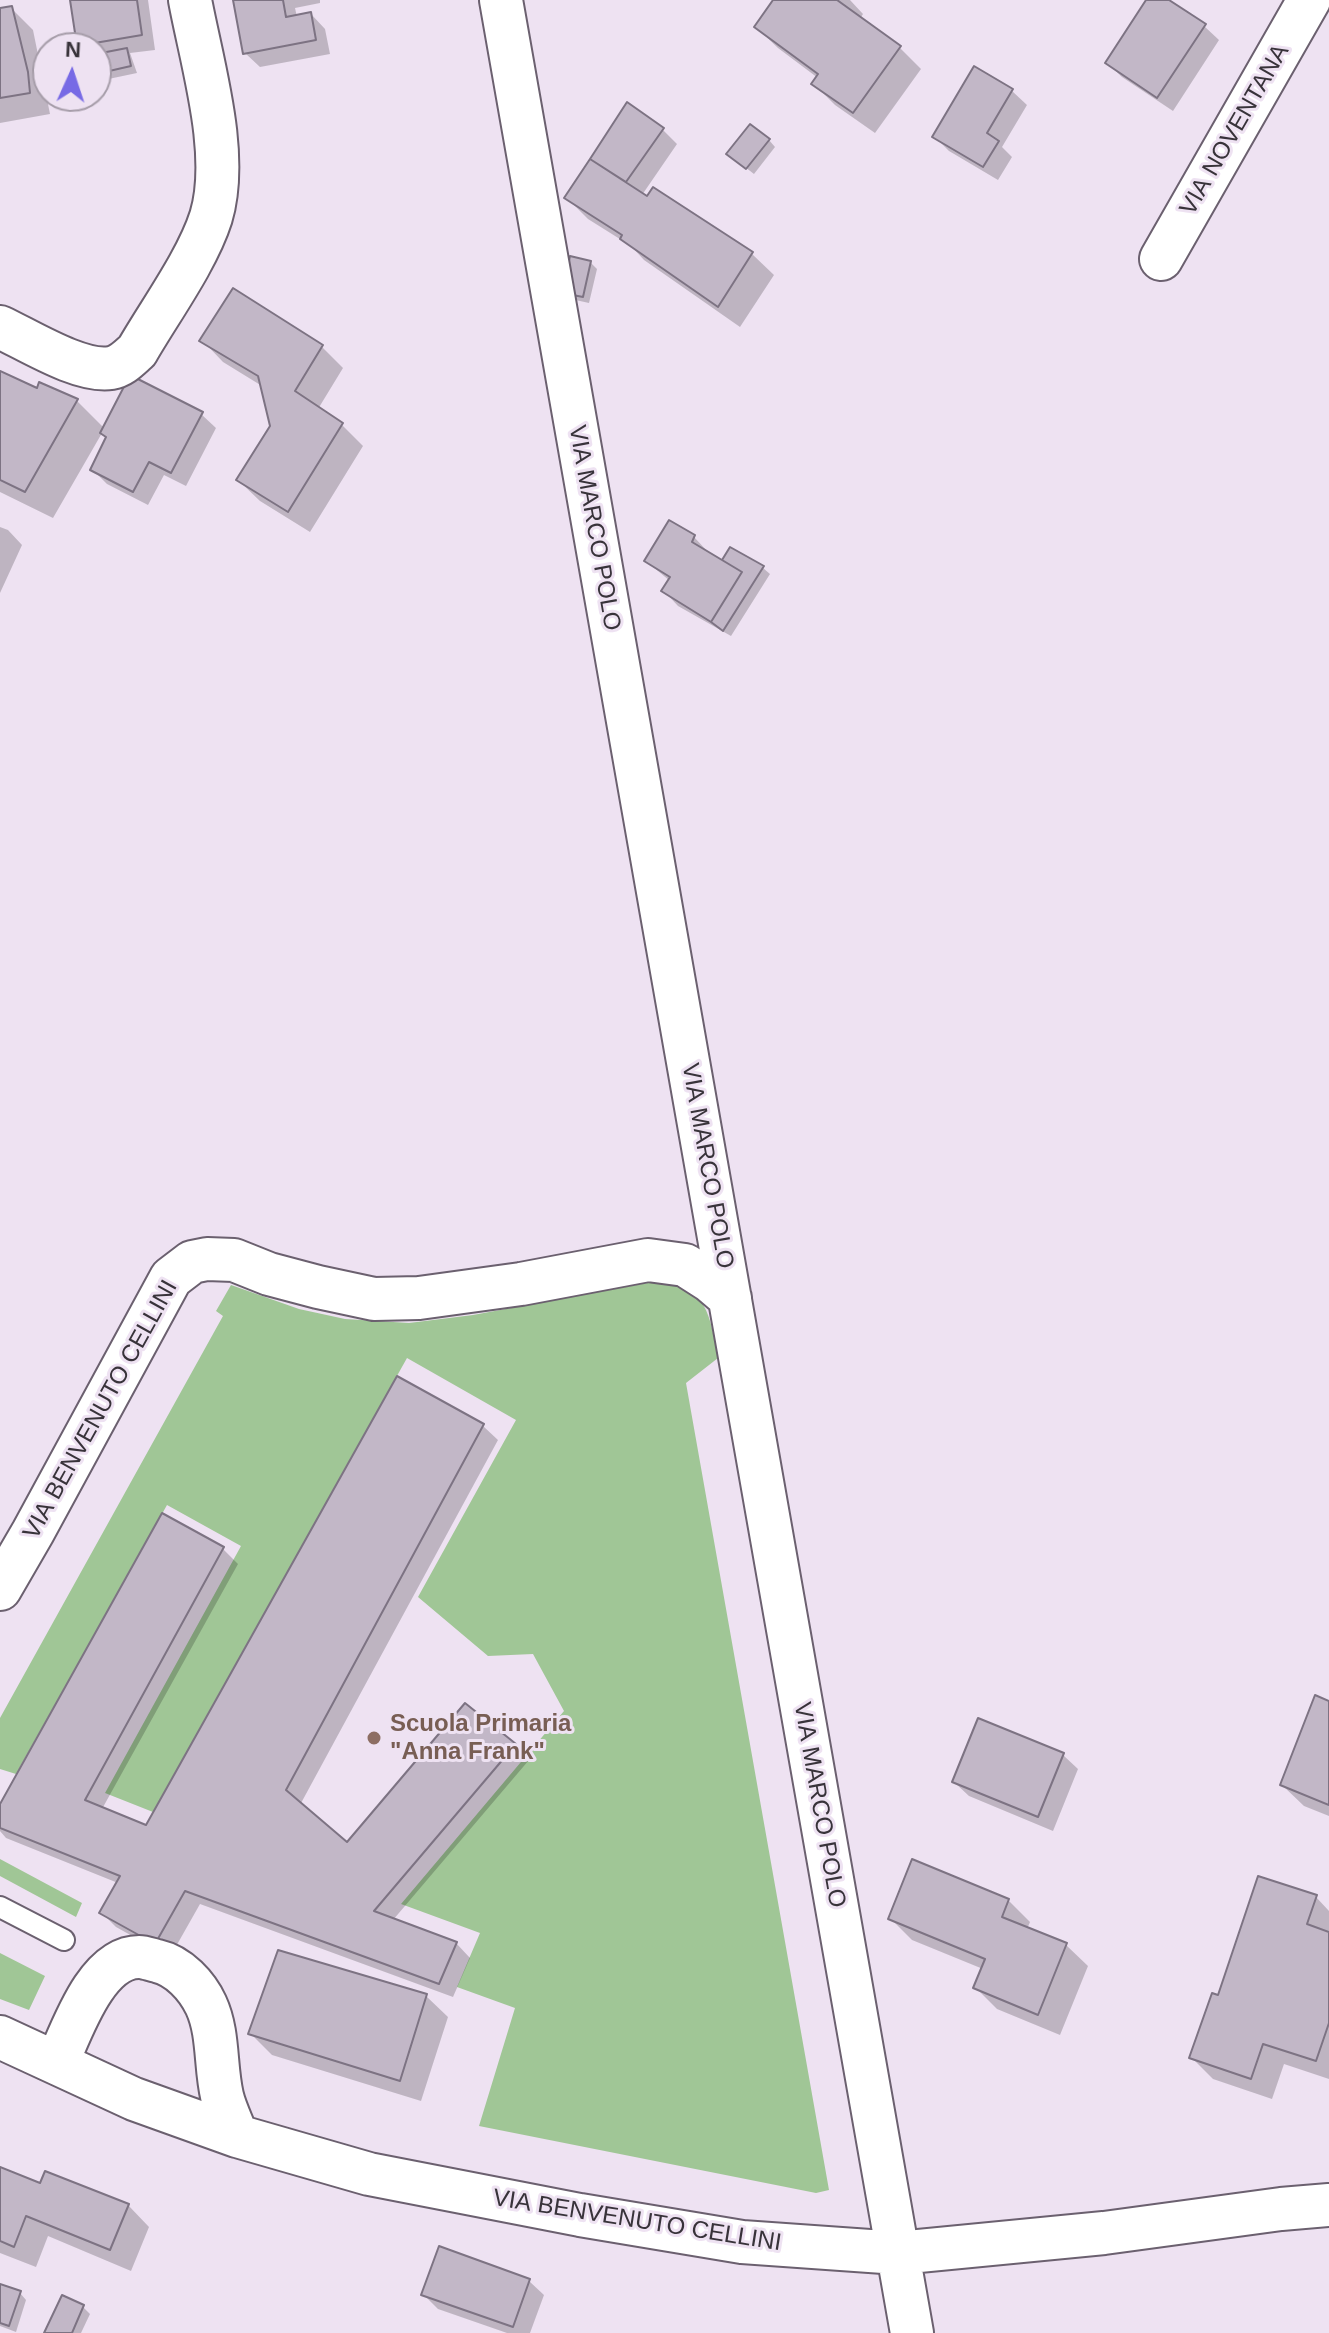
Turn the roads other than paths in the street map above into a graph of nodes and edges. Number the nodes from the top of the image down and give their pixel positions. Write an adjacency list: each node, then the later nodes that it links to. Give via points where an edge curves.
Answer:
1 (190, 0): 5 (street, via 219,166 211,217 200,242 137,351 112,368 95,368)
2 (501, 0): 6 (street, VIA MARCO POLO)
3 (1309, 0): 4 (street, VIA NOVENTANA)
4 (1161, 259)
5 (0, 327)
6 (730, 1298): 7 (street, VIA BENVENUTO CELLINI, via 685,1265 648,1260 470,1292 374,1299 294,1281 234,1260 192,1262 171,1278); 14 (street, VIA MARCO POLO)
7 (0, 1589)
8 (0, 1907): 9 (lane)
9 (64, 1940)
10 (0, 2037): 11 (street, VIA BENVENUTO CELLINI)
11 (57, 2063): 12 (street, VIA BENVENUTO CELLINI, via 134,2099); 12 (street, via 91,1990 106,1972 123,1960 140,1957 163,1963 195,1987 207,2007 222,2095)
12 (237, 2136): 14 (street, VIA BENVENUTO CELLINI, via 369,2174 580,2215 742,2242)
13 (1329, 2205): 14 (street, VIA BENVENUTO CELLINI)
14 (898, 2253): 15 (street, VIA MARCO POLO)
15 (912, 2333)

